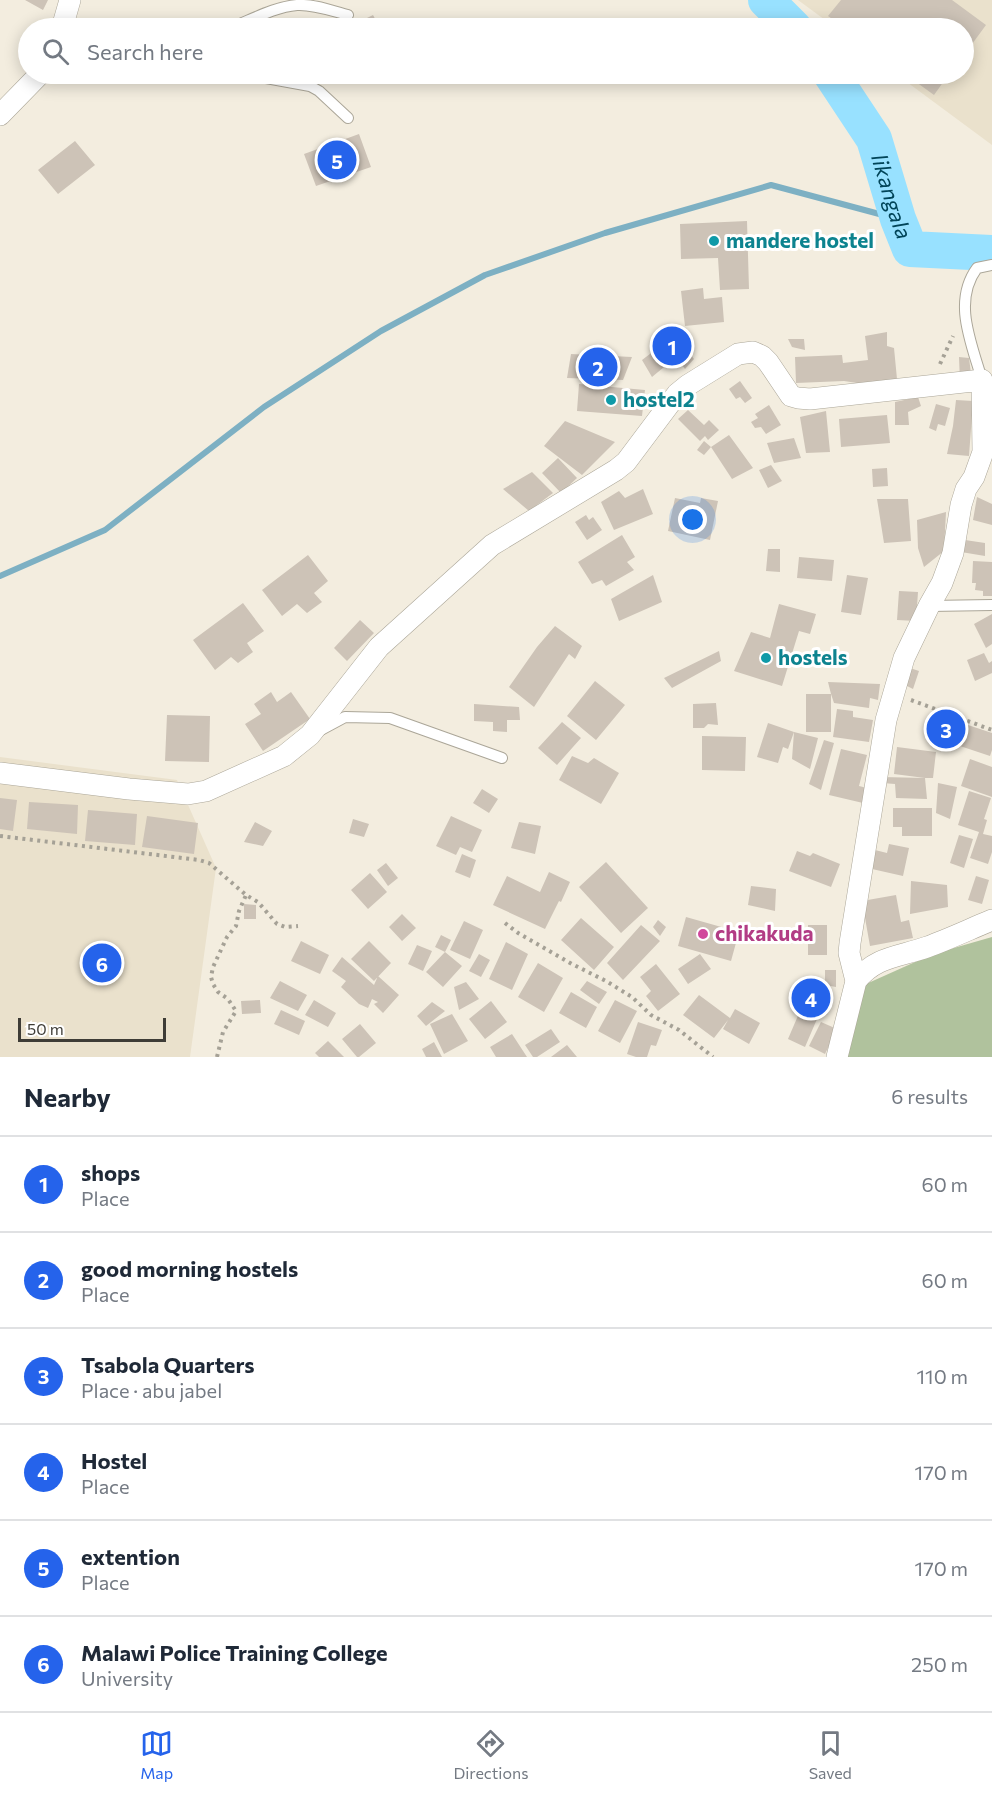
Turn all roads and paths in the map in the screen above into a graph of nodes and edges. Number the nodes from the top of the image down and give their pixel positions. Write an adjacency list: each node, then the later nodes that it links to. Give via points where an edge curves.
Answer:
1 (70, 0): 3 (street)
2 (348, 15): 4 (lane, via 298,5)
3 (65, 18)
4 (256, 18)
5 (30, 84): 7 (street)
6 (299, 84): 8 (lane, via 319,91)
7 (0, 115)
8 (348, 118)
9 (992, 265): 10 (lane, via 977,268 970,277)
10 (964, 314): 11 (lane); 12 (path)
11 (982, 380): 12 (street); 14 (street, via 982,453 961,505 953,553)
12 (929, 386): 17 (street, via 798,399 788,394 762,356 745,352 730,358 677,394 634,453 616,470 492,545 474,560 373,653)
13 (992, 604): 14 (lane)
14 (929, 606): 15 (street, via 904,658)
15 (893, 693): 16 (path); 25 (street, via 850,943)
16 (992, 730)
17 (310, 735): 18 (lane, via 345,717 390,718); 19 (street, via 284,756 197,793)
18 (502, 758)
19 (0, 773)
20 (0, 836): 21 (path, via 199,860 209,863)
21 (246, 895): 24 (path, via 258,902 277,924); 26 (path, via 236,926 227,937 211,976 218,992 236,1011 223,1032)
22 (992, 920): 25 (street, via 925,948 877,962)
23 (506, 922): 27 (path, via 518,933 623,991)
24 (298, 926)
25 (856, 981): 28 (street)
26 (217, 1057)
27 (713, 1057)
28 (837, 1057)

